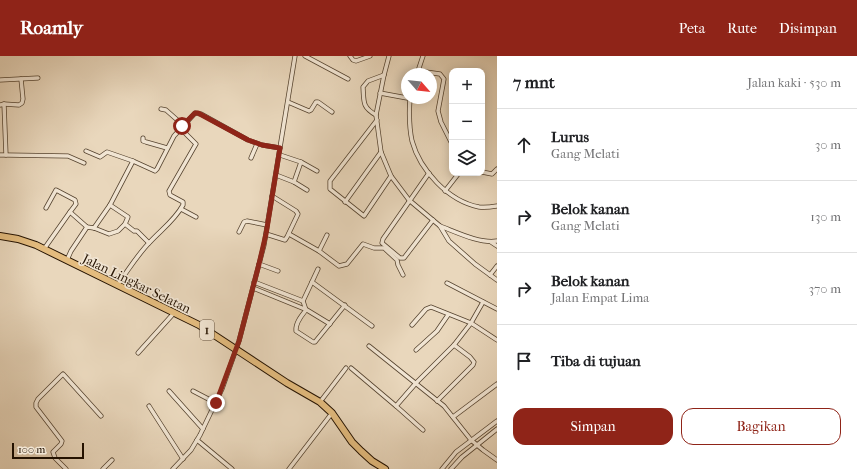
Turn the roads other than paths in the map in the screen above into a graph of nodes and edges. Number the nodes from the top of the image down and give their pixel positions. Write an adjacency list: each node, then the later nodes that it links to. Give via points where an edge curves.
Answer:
1 (295, 56): 16 (street)
2 (305, 56): 12 (street)
3 (350, 56): 4 (street, via 356,61)
4 (370, 56)
5 (389, 56): 9 (street)
6 (423, 56): 7 (street)
7 (419, 68)
8 (437, 74): 25 (street, via 444,79 438,110)
9 (384, 75): 14 (street); 21 (street, via 368,81 363,87 364,105)
10 (38, 78): 11 (street)
11 (20, 79): 13 (street); 17 (street, via 22,103)
12 (348, 79)
13 (0, 80)
14 (380, 93): 15 (street); 21 (street)
15 (401, 97)
16 (288, 102): 20 (street, via 309,111 318,102); 28 (street)
17 (2, 104): 32 (street)
18 (409, 104): 40 (street, via 412,140)
19 (161, 109): 23 (street, via 166,110)
20 (332, 112)
21 (376, 115): 22 (street)
22 (377, 120): 30 (street); 50 (street, via 330,181 330,189)
23 (182, 127): 26 (street, via 198,113); 27 (street); 54 (street, via 196,144 169,191 170,195 184,203)
24 (143, 138): 27 (street, via 143,141)
25 (450, 140)
26 (257, 144): 28 (street); 34 (street)
27 (167, 148): 35 (street, via 155,171)
28 (280, 148): 33 (street)
29 (86, 151): 35 (street, via 100,157 107,152 112,153)
30 (381, 152): 43 (street); 50 (street)
31 (0, 155): 32 (street)
32 (7, 155): 37 (street, via 68,156)
33 (280, 155): 36 (street); 42 (street)
34 (251, 158)
35 (133, 161): 51 (street)
36 (301, 162): 39 (street); 45 (street)
37 (84, 163)
38 (497, 170): 41 (street, via 492,174)
39 (317, 171)
40 (429, 173): 47 (street); 49 (street)
41 (485, 173)
42 (276, 175): 45 (street); 48 (street)
43 (391, 176): 49 (street); 50 (street, via 364,216)
44 (457, 176): 47 (street)
45 (294, 182): 46 (street)
46 (307, 190)
47 (445, 191): 52 (street, via 474,206)
48 (272, 196): 59 (street); 66 (street, via 298,213)
49 (409, 200): 57 (street); 57 (street, via 382,240 383,244 400,258 404,258)
50 (345, 202)
51 (110, 206): 58 (street, via 128,217); 62 (street)
52 (497, 206)
53 (46, 208): 55 (street, via 56,190 76,200)
54 (181, 208): 56 (street); 72 (street)
55 (70, 212): 61 (street); 74 (street)
56 (196, 217)
57 (433, 220): 60 (street)
58 (125, 224): 62 (street, via 118,231 109,234); 72 (street)
59 (268, 225): 63 (street, via 247,220); 65 (street)
60 (440, 226): 64 (street); 69 (street)
61 (87, 227): 62 (street); 76 (street)
62 (94, 228)
63 (239, 232)
64 (454, 232): 69 (street); 71 (street)
65 (266, 234): 66 (street, via 285,240); 77 (street)
66 (289, 234): 75 (street)
67 (327, 235): 75 (street)
68 (0, 236): 74 (highway, Jalan Lingkar Selatan / 1, via 18,239)
69 (449, 241): 82 (street)
70 (497, 241): 71 (street)
71 (491, 242): 73 (street)
72 (149, 243): 87 (street)
73 (497, 246)
74 (44, 249): 76 (highway, Jalan Lingkar Selatan / 1)
75 (318, 251): 81 (street, via 339,266 347,264 363,244 374,248 382,247 397,259)
76 (67, 261): 87 (highway, Jalan Lingkar Selatan / 1)
77 (259, 264): 80 (street); 84 (street)
78 (497, 266): 82 (street)
79 (318, 269): 85 (street)
80 (278, 271)
81 (403, 275)
82 (490, 275): 83 (street)
83 (497, 280)
84 (254, 282): 88 (street); 89 (street)
85 (312, 282): 89 (street); 91 (street)
86 (447, 283): 90 (street)
87 (117, 285): 94 (highway, Jalan Lingkar Selatan / 1)
88 (253, 288): 93 (street); 103 (street)
89 (303, 301): 93 (street)
90 (483, 302): 92 (street); 96 (street)
91 (345, 305): 97 (street); 98 (street)
92 (497, 309)
93 (306, 310): 97 (street); 97 (street, via 295,328 313,342)
94 (174, 312): 103 (highway, Jalan Lingkar Selatan / 1, via 204,328); 105 (street)
95 (448, 315): 96 (street); 99 (street, via 428,307); 104 (street, via 437,331)
96 (471, 323): 100 (street); 101 (street)
97 (330, 324)
98 (372, 326)
99 (412, 326)
100 (497, 340)
101 (454, 345): 108 (street); 112 (street, via 474,362)
102 (369, 346): 108 (street)
103 (236, 350): 113 (highway, Jalan Lingkar Selatan / 1); 114 (street)
104 (416, 350)
105 (138, 353)
106 (346, 368): 113 (street)
107 (351, 368): 116 (street)
108 (416, 383): 112 (street); 116 (street)
109 (497, 384): 119 (street)
110 (193, 391): 114 (street)
111 (169, 392): 121 (street)
112 (438, 400): 119 (street)
113 (320, 402): 117 (highway, Jalan Lingkar Selatan / 1)
114 (216, 403): 121 (street)
115 (149, 406): 127 (street)
116 (396, 406): 122 (street)
117 (332, 414): 134 (street); 135 (highway, Jalan Lingkar Selatan / 1, via 352,442 372,461)
118 (101, 416): 130 (street, via 63,374 38,399 36,407 62,441 53,452 54,458)
119 (453, 417): 125 (street)
120 (497, 421): 125 (street)
121 (203, 429): 124 (street)
122 (423, 430)
123 (497, 430): 126 (street)
124 (196, 440): 127 (street); 133 (street)
125 (471, 440): 126 (street); 136 (street, via 456,452)
126 (477, 445): 129 (street); 137 (street)
127 (183, 459): 132 (street)
128 (112, 460): 131 (street)
129 (497, 460)
130 (66, 469)
131 (103, 469)
132 (173, 469)
133 (232, 469)
134 (289, 469)
135 (385, 469)
136 (442, 469)
137 (451, 469)

